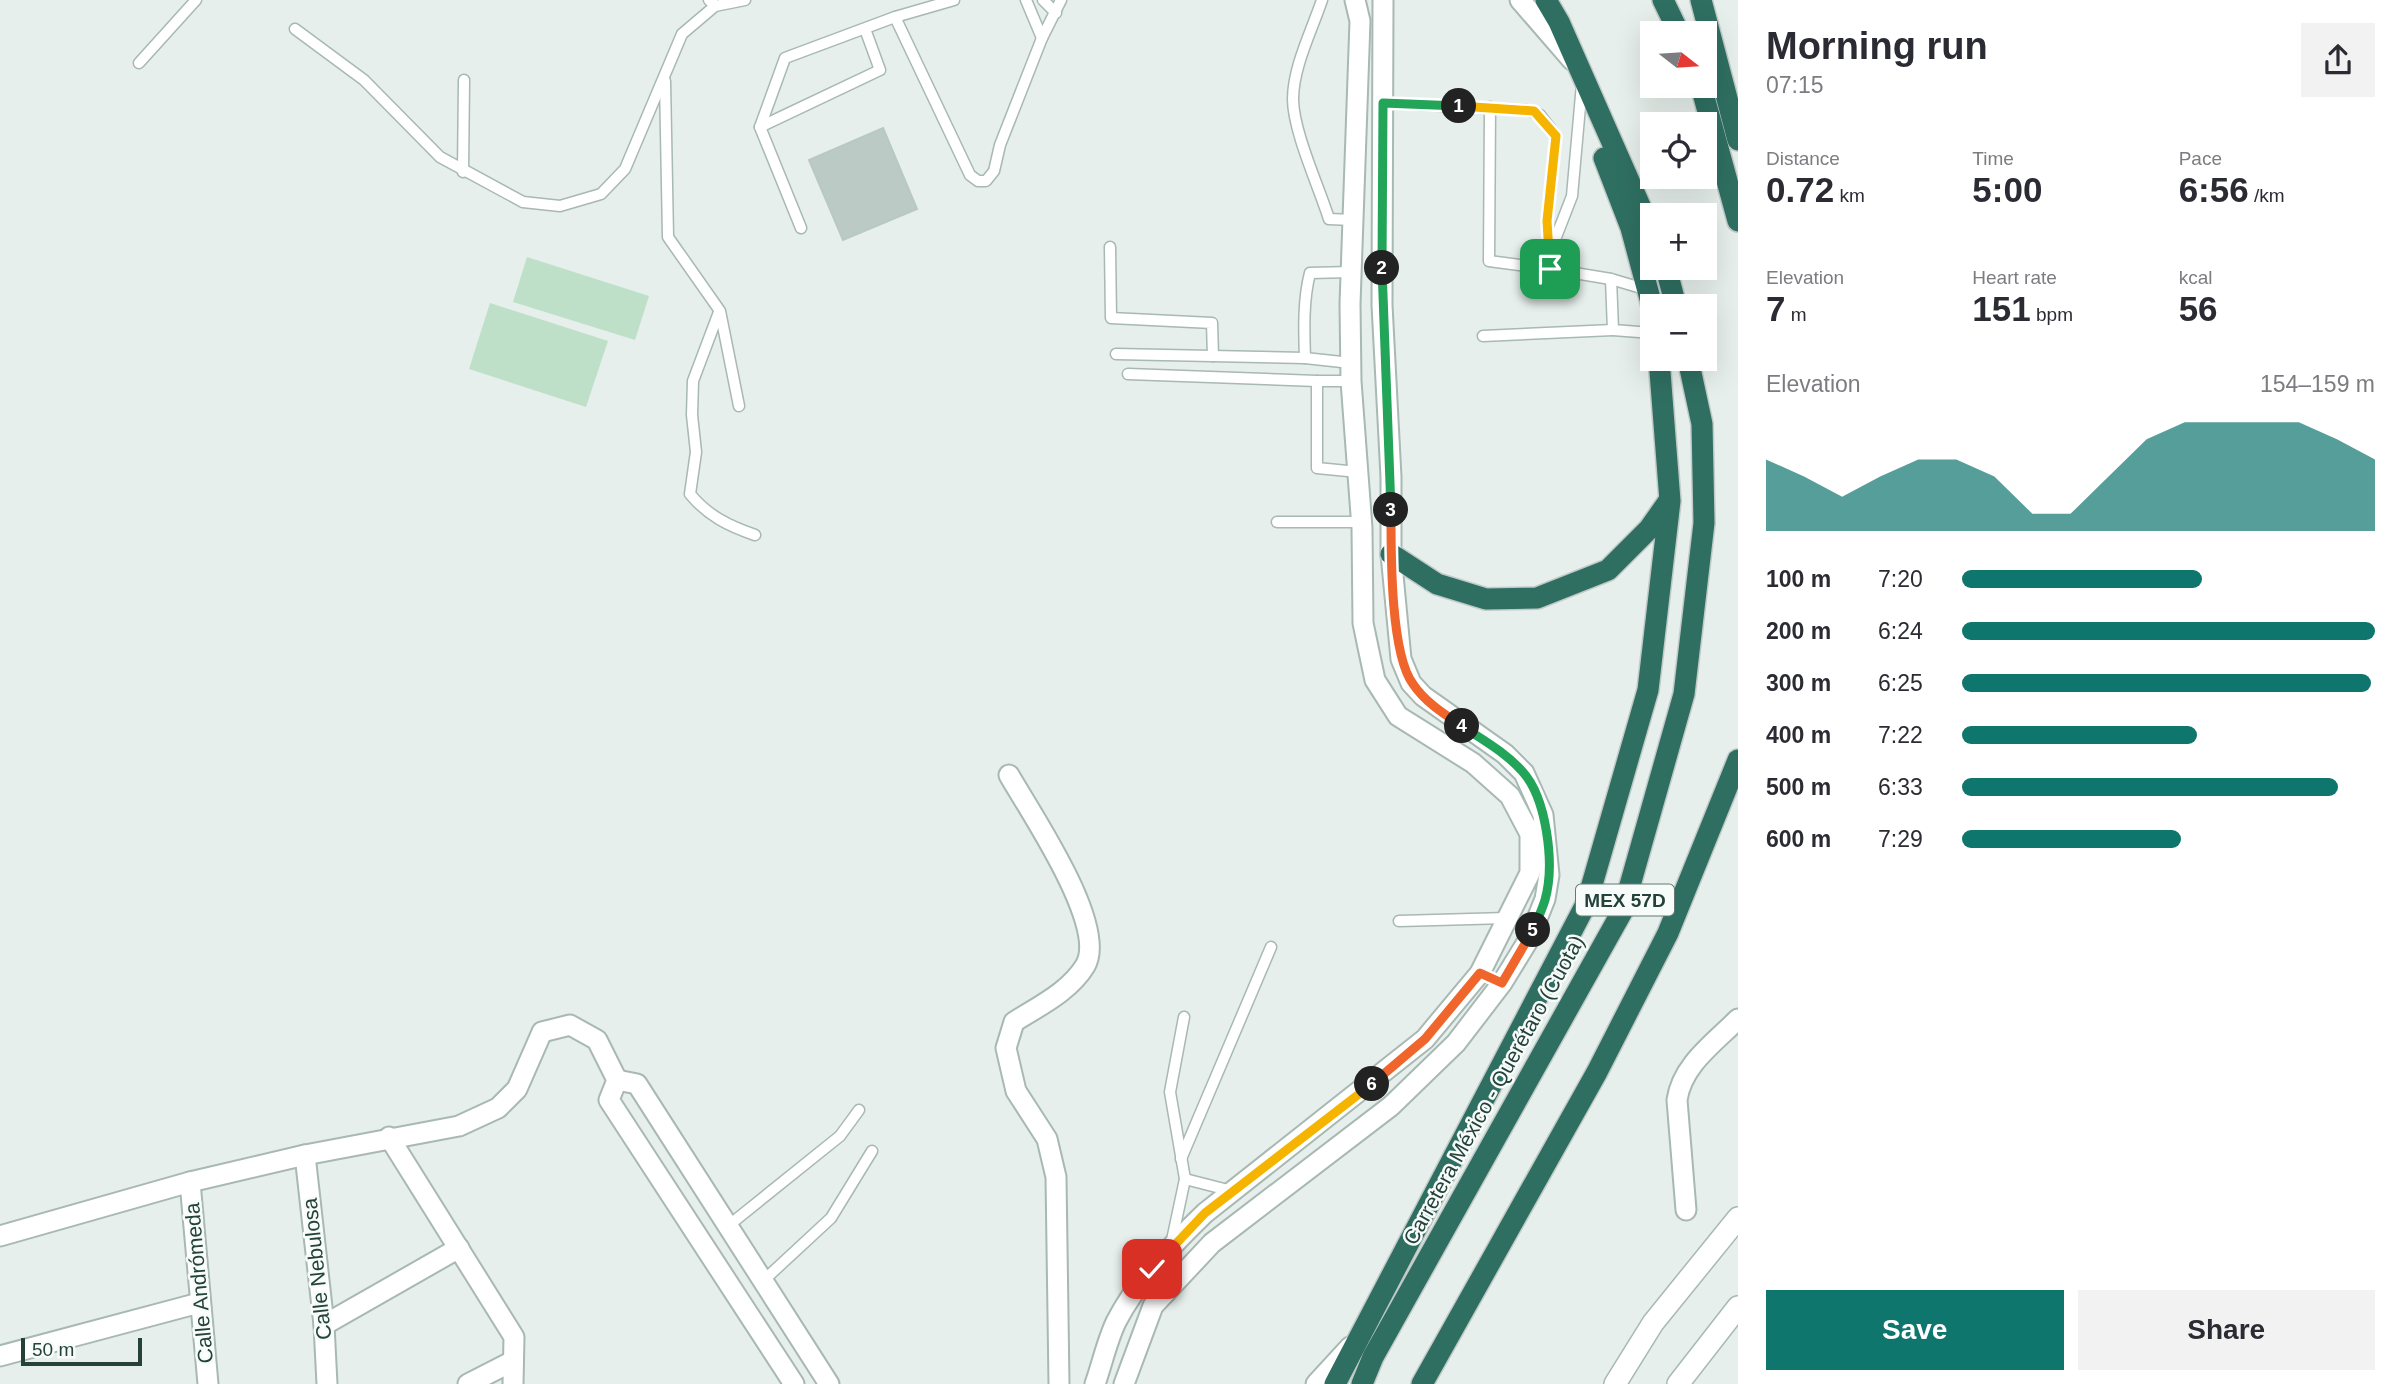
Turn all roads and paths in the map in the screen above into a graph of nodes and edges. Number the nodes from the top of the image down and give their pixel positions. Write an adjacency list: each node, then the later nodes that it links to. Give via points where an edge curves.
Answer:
1 (196, 0): 21 (lane)
2 (745, 0): 14 (lane)
3 (954, 0): 16 (lane)
4 (1026, 0): 20 (lane)
5 (1043, 0): 15 (lane)
6 (1061, 0): 15 (lane)
7 (1322, 0): 32 (lane, via 1293,99 1329,219)
8 (1355, 0): 32 (street, via 1360,21)
9 (1383, 0): 26 (street)
10 (1520, 0): 23 (street)
11 (1546, 0): 23 (highway)
12 (1662, 0): 17 (highway)
13 (1701, 0): 29 (highway)
14 (712, 3): 22 (lane, via 682,34)
15 (1056, 13): 20 (lane)
16 (895, 17): 19 (lane); 20 (lane, via 970,175 978,181 986,181 994,171)
17 (1673, 21)
18 (295, 29): 30 (lane, via 364,80 440,157)
19 (864, 29): 28 (lane, via 785,58); 28 (lane, via 880,70)
20 (1042, 38)
21 (139, 63)
22 (665, 74): 30 (lane, via 625,169 601,194 560,206 523,202); 44 (lane, via 668,237)
23 (1584, 79): 31 (highway); 36 (lane, via 1572,196); 41 (highway)
24 (464, 80): 30 (lane)
25 (1704, 98): 33 (highway)
26 (1383, 103): 27 (lane); 43 (street)
27 (1490, 107): 36 (lane, via 1534,111 1556,136 1549,192); 37 (lane, via 1489,261)
28 (760, 127): 34 (lane)
29 (1738, 139)
30 (463, 172)
31 (1640, 206)
32 (1353, 220): 38 (street)
33 (1738, 221)
34 (801, 228)
35 (1110, 247): 49 (lane, via 1111,318 1212,323)
36 (1549, 256): 37 (lane)
37 (1550, 269): 39 (lane)
38 (1351, 272): 42 (street); 50 (lane, via 1310,273)
39 (1611, 279): 40 (lane); 45 (lane)
40 (1643, 294)
41 (1650, 294)
42 (1350, 304): 43 (street); 53 (street)
43 (1382, 305): 62 (street)
44 (719, 312): 56 (lane); 61 (lane, via 692,380 696,452 690,494 725,524)
45 (1613, 330): 46 (lane); 47 (lane)
46 (1640, 332)
47 (1483, 336)
48 (1116, 354): 49 (lane)
49 (1213, 356): 50 (lane)
50 (1305, 358): 53 (lane)
51 (1660, 371): 58 (highway)
52 (1691, 371): 109 (highway, Carretera México - Querétaro (Cuota) / MEX 57D, via 1702,424 1704,523 1684,694 1622,910)
53 (1351, 372): 55 (lane); 57 (street)
54 (1128, 374): 55 (lane)
55 (1317, 380): 57 (lane, via 1317,468)
56 (739, 406)
57 (1358, 472): 60 (street)
58 (1670, 501): 62 (highway, via 1608,570 1537,598 1474,596 1437,584); 94 (highway, via 1648,690 1587,902)
59 (1277, 522): 60 (lane)
60 (1362, 522): 65 (street, via 1363,623 1375,680 1398,716 1473,763 1510,796 1527,826 1530,873)
61 (755, 535)
62 (1391, 554): 69 (street, via 1401,659 1411,683 1444,714 1524,773 1543,815 1549,876 1545,899 1529,939)
63 (1738, 760): 110 (highway, MEX 57D, via 1668,933 1597,1072)
64 (1009, 775): 104 (street, via 1082,905 1090,942 1087,964 1064,991 1014,1022 1006,1048 1016,1091 1047,1139 1056,1177)
65 (1509, 918): 66 (lane); 68 (street)
66 (1399, 920)
67 (1271, 947): 77 (lane)
68 (1480, 973): 69 (street); 78 (street, via 1425,1039)
69 (1502, 983): 82 (street, via 1456,1043 1391,1106)
70 (1184, 1017): 77 (lane, via 1170,1092)
71 (1738, 1019): 83 (street, via 1679,1082)
72 (617, 1080): 74 (street, via 597,1040 570,1025 541,1032 517,1089 498,1108 459,1126); 85 (street, via 637,1084); 95 (street, via 609,1100)
73 (859, 1110): 85 (lane, via 840,1136)
74 (389, 1137): 76 (street); 88 (street)
75 (872, 1151): 89 (lane, via 831,1218)
76 (305, 1155): 80 (street); 92 (street, Calle Nebulosa)
77 (1181, 1159): 79 (lane)
78 (1265, 1168): 81 (street); 82 (street)
79 (1185, 1180): 81 (lane); 87 (lane)
80 (190, 1182): 86 (street); 90 (street, Calle Andrómeda)
81 (1234, 1191): 87 (street)
82 (1277, 1192): 106 (street, via 1212,1243 1153,1307)
83 (1686, 1210)
84 (1738, 1219): 111 (street, via 1653,1323)
85 (727, 1227): 89 (street)
86 (0, 1236)
87 (1171, 1247): 105 (street, via 1116,1322)
88 (459, 1248): 92 (street); 97 (street, via 514,1337)
89 (762, 1282): 93 (street)
90 (199, 1303): 96 (street); 98 (street, Calle Andrómeda)
91 (1738, 1307): 112 (street)
92 (324, 1325): 99 (street, Calle Nebulosa)
93 (793, 1331): 95 (street); 103 (street)
94 (1356, 1341): 107 (street); 108 (highway)
95 (770, 1346): 102 (street)
96 (0, 1356)
97 (513, 1361): 100 (street); 101 (street)
98 (208, 1384)
99 (327, 1384)
100 (468, 1384)
101 (513, 1384)
102 (794, 1384)
103 (830, 1384)
104 (1059, 1384)
105 (1095, 1384)
106 (1124, 1384)
107 (1316, 1384)
108 (1335, 1384)
109 (1362, 1384)
110 (1422, 1384)
111 (1615, 1384)
112 (1678, 1384)

